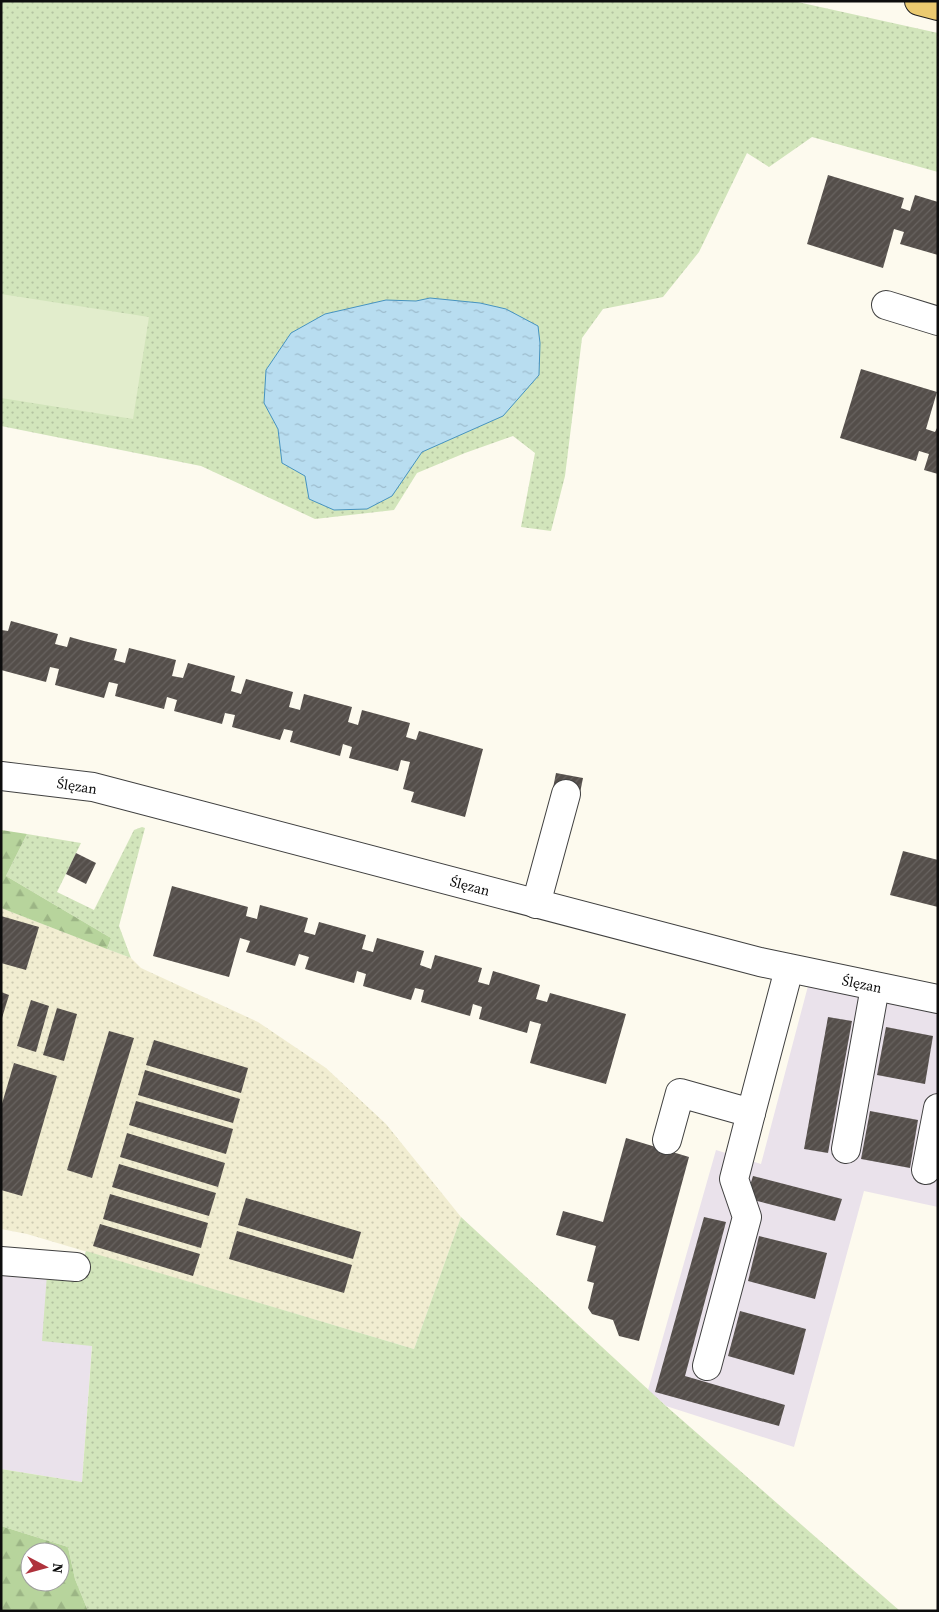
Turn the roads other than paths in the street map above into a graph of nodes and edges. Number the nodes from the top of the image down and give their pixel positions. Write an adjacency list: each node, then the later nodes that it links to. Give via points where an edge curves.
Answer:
1 (919, 1): 2 (main road)
2 (938, 6)
3 (886, 305): 4 (street)
4 (938, 321)
5 (1, 776): 7 (street, Ślęzan, via 93,787)
6 (566, 794): 7 (street)
7 (536, 904): 8 (street, Ślęzan)
8 (789, 969): 9 (street, Ślęzan); 12 (street)
9 (875, 987): 10 (street, Ślęzan); 14 (street)
10 (938, 999)
11 (938, 1108): 15 (street)
12 (752, 1113): 13 (street, via 680,1093); 18 (street, via 734,1179 747,1217)
13 (667, 1140)
14 (846, 1150)
15 (926, 1170)
16 (1, 1261): 17 (street)
17 (76, 1267)
18 (707, 1366)

